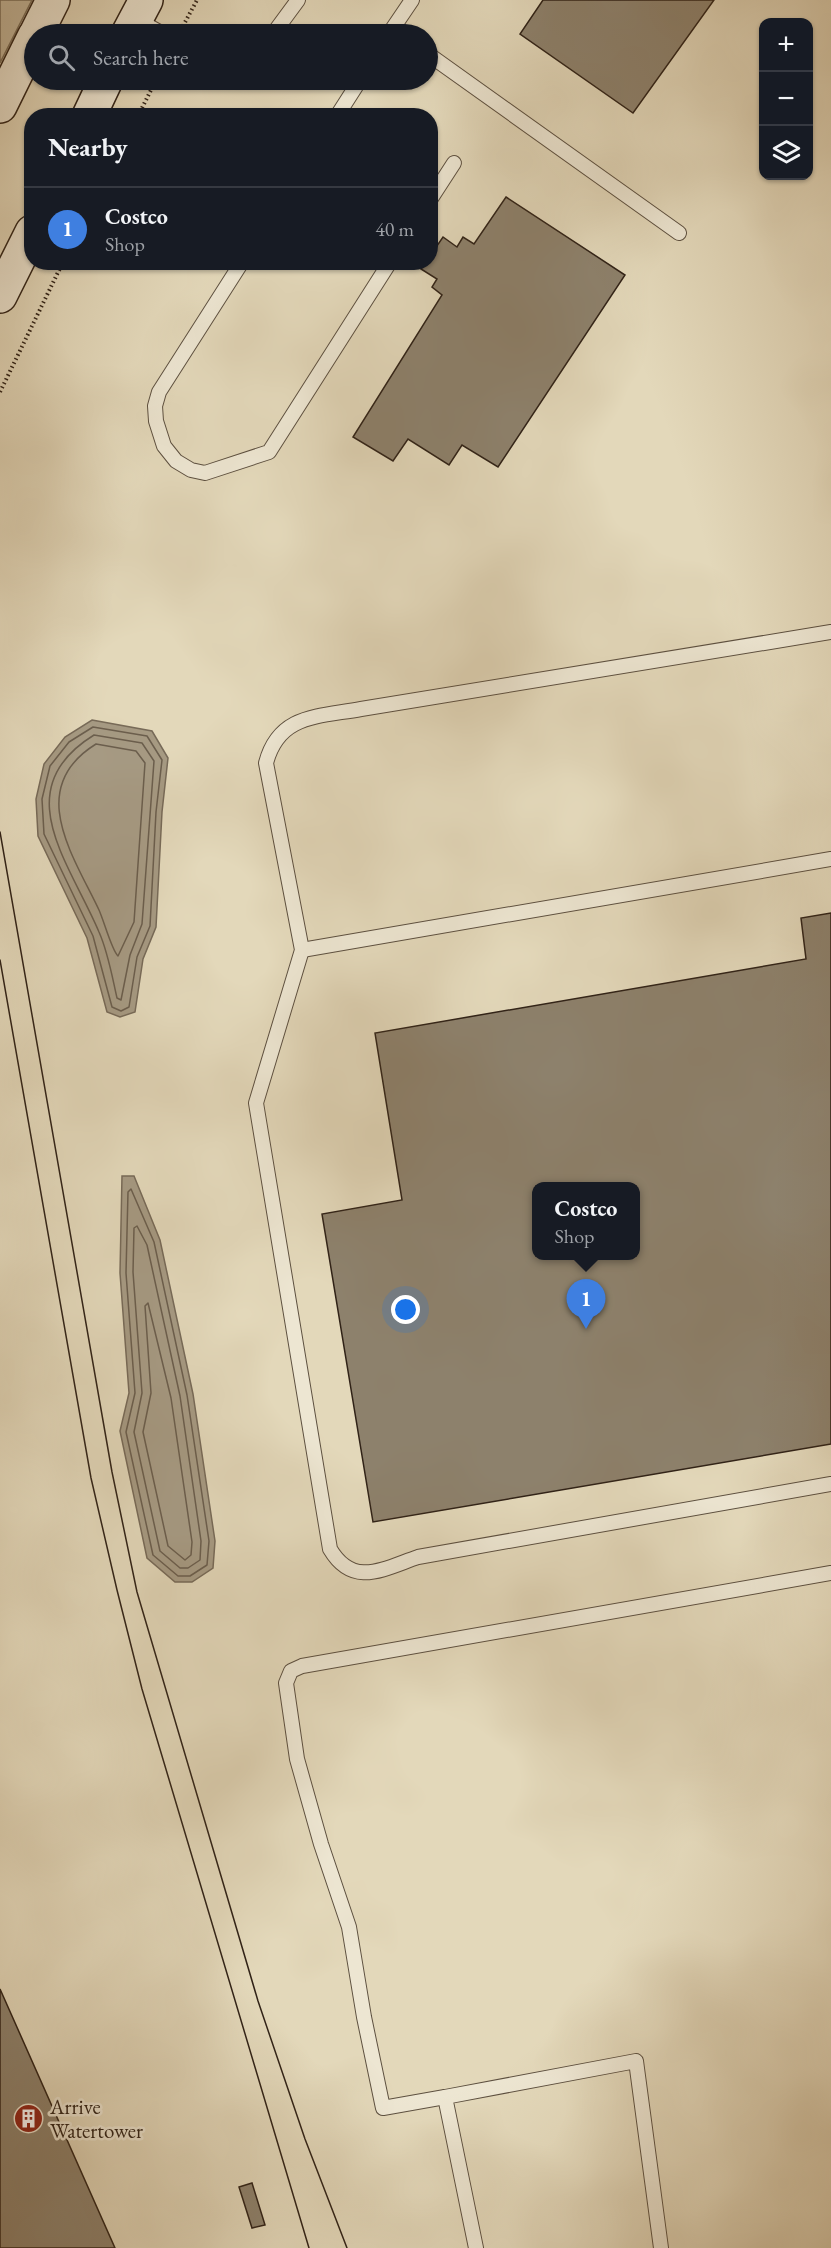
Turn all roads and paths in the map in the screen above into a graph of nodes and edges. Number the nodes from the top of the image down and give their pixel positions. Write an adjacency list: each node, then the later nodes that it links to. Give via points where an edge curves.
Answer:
1 (53, 0): 5 (main road)
2 (197, 0): 6 (path)
3 (298, 0): 7 (lane)
4 (412, 0): 8 (lane)
5 (41, 24)
6 (184, 24)
7 (280, 24)
8 (399, 24)
9 (24, 58): 14 (main road)
10 (438, 61): 20 (lane)
11 (101, 90): 15 (main road)
12 (151, 90): 16 (path)
13 (354, 90): 17 (lane)
14 (0, 106)
15 (93, 108)
16 (142, 108)
17 (342, 108)
18 (454, 163): 19 (lane)
19 (438, 188)
20 (679, 233)
21 (24, 248): 25 (main road)
22 (59, 270): 26 (path)
23 (237, 270): 24 (lane, via 159,392 155,406 164,446 176,461 205,473 269,452)
24 (385, 270)
25 (0, 296)
26 (0, 392)
27 (831, 632): 29 (lane, via 361,709 300,721 283,731 271,745 266,763)
28 (831, 859): 29 (lane)
29 (302, 950): 30 (lane, via 256,1103 330,1549 339,1564 355,1574 378,1571 418,1557)
30 (831, 1485)
31 (831, 1573): 32 (lane, via 291,1671 286,1683 297,1759 349,1927 383,2108)
32 (445, 2097): 33 (lane); 34 (lane, via 636,2061)
33 (476, 2248)
34 (661, 2248)

